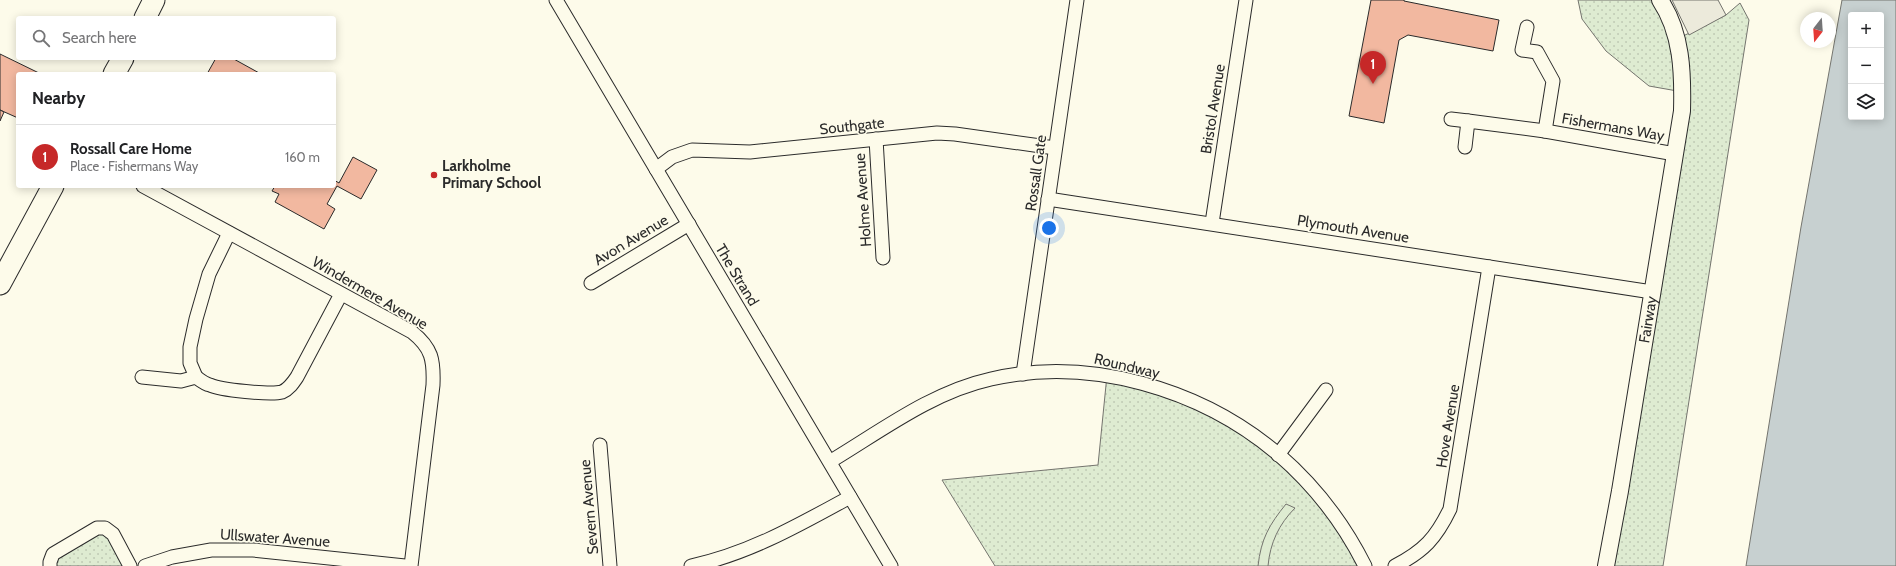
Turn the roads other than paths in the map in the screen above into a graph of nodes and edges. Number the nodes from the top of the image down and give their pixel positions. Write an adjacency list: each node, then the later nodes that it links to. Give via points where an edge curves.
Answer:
1 (154, 0): 6 (main road)
2 (556, 0): 17 (street, The Strand)
3 (1078, 0): 15 (street, Rossall Gate)
4 (1246, 0): 21 (street, Bristol Avenue)
5 (1660, 0): 16 (street, Fairway, via 1677,39 1682,71 1682,111)
6 (146, 16)
7 (1527, 27): 12 (street, Fishermans Way, via 1522,50 1537,52 1553,81)
8 (122, 60): 9 (main road)
9 (115, 72)
10 (1451, 118): 11 (street, Fishermans Way)
11 (1468, 121): 12 (street, Fishermans Way); 14 (street)
12 (1545, 131): 16 (street, Fishermans Way)
13 (876, 140): 15 (street, Southgate, via 937,133); 17 (street, Southgate, via 750,152 692,150 672,157); 24 (street, Holme Avenue)
14 (1465, 147)
15 (1056, 148): 20 (street, Rossall Gate)
16 (1675, 154): 28 (street, Fairway)
17 (656, 169): 22 (street, The Strand)
18 (52, 188): 27 (main road)
19 (147, 188): 23 (street, Windermere Avenue)
20 (1048, 199): 21 (street, Plymouth Avenue); 30 (street, Rossall Gate)
21 (1212, 223): 25 (street, Plymouth Avenue)
22 (689, 224): 26 (street, Avon Avenue); 36 (street, The Strand)
23 (229, 233): 29 (street, Windermere Avenue); 32 (street, via 209,274 196,319 190,362)
24 (883, 258)
25 (1489, 267): 28 (street, Plymouth Avenue); 47 (street, Hove Avenue, via 1450,509 1440,531 1428,545 1412,558)
26 (591, 283)
27 (0, 284)
28 (1652, 292): 48 (street, Fairway)
29 (341, 294): 32 (street, via 297,377 283,392 273,394 223,388 209,385); 43 (street, Windermere Avenue, via 412,332 424,342 431,355 434,369 433,385)
30 (1023, 374): 35 (street, Roundway, via 1052,371 1082,372 1140,383 1227,419); 36 (street, Roundway, via 990,379 942,397)
31 (142, 377): 32 (street, via 181,381)
32 (196, 377)
33 (1326, 390): 35 (street)
34 (600, 445): 44 (street, Severn Avenue)
35 (1278, 455): 46 (street, Roundway, via 1310,486 1335,516)
36 (831, 462): 37 (street, The Strand)
37 (850, 497): 38 (street, via 765,542); 45 (street, The Strand)
38 (696, 565)
39 (50, 566): 40 (street, via 53,554 97,528 105,528 113,534)
40 (130, 566)
41 (145, 566): 42 (street, Ullswater Avenue, via 172,557 211,550 252,550)
42 (405, 566)
43 (411, 566)
44 (610, 566)
45 (891, 566)
46 (1365, 566)
47 (1395, 566)
48 (1606, 566)

